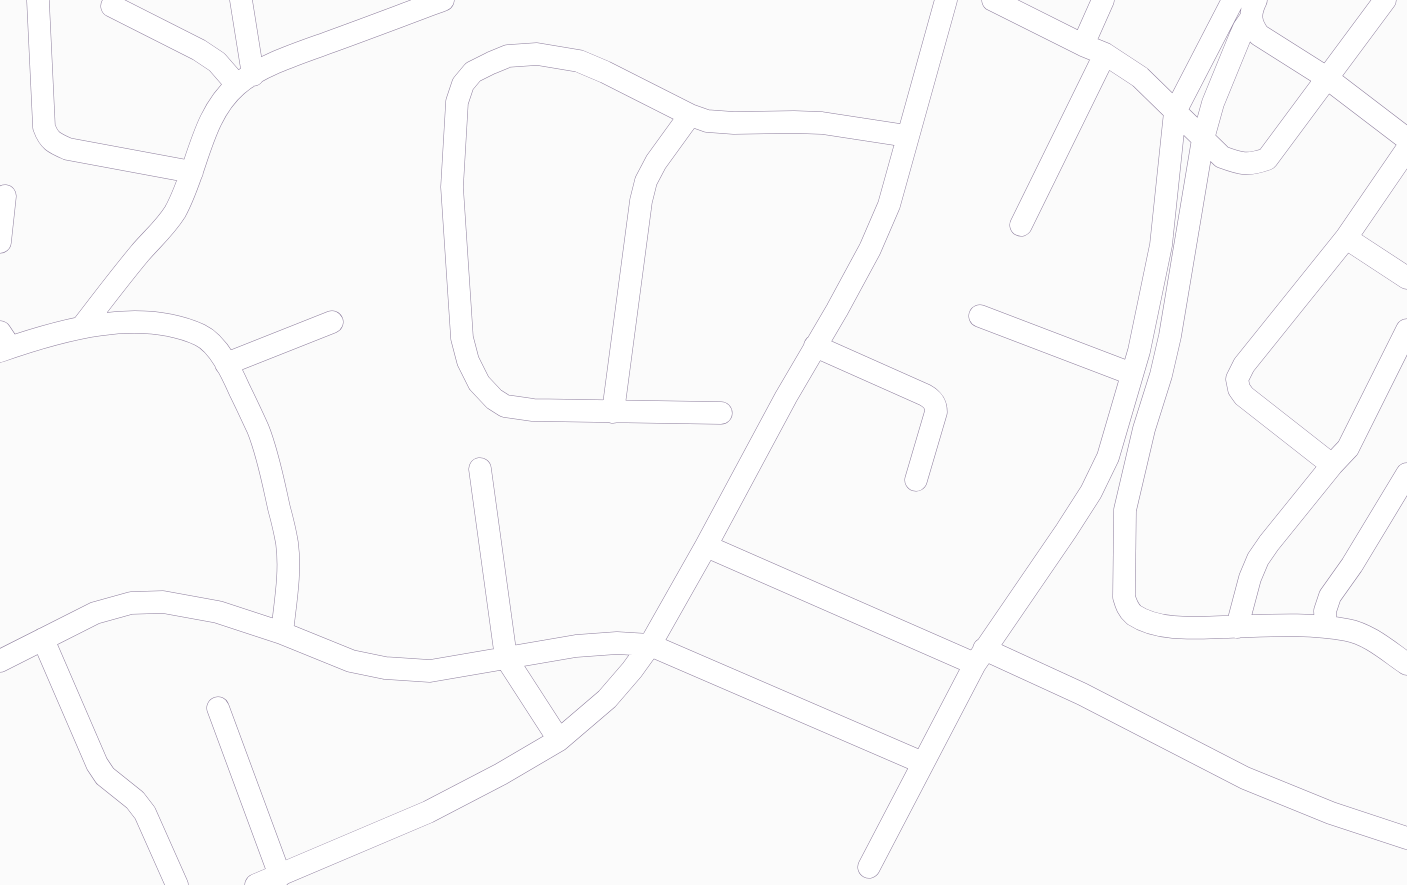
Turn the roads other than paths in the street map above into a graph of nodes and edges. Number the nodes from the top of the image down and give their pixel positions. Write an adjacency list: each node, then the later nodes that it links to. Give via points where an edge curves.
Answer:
1 (242, 0): 14 (street)
2 (443, 0): 14 (street, via 286,58)
3 (946, 0): 17 (street)
4 (993, 0): 11 (street)
5 (1103, 0): 11 (street)
6 (1233, 0): 16 (street)
7 (1385, 0): 13 (street)
8 (38, 1): 20 (street, via 44,127 47,136 54,143 68,149)
9 (112, 6): 14 (street, via 199,50)
10 (1253, 9): 13 (street, via 1253,27 1259,35); 16 (street, via 1213,103)
11 (1083, 45): 12 (street)
12 (1106, 54): 16 (street, via 1140,77); 22 (street)
13 (1327, 78): 16 (street, via 1267,158 1253,164 1222,157); 18 (street)
14 (245, 80): 20 (street, via 219,105 206,129)
15 (690, 115): 17 (street, via 734,123 822,123); 34 (street, via 656,162 646,181 641,201); 34 (street, via 579,61 537,54 508,56 473,72 464,84 457,102 452,187 462,338 468,361 480,383 504,406 532,410)
16 (1188, 125): 33 (street); 42 (street, via 1170,336 1144,429 1126,510 1124,597 1127,608 1148,622 1177,628)
17 (907, 136): 31 (street, via 889,205 870,249)
18 (1407, 139)
19 (1407, 149): 23 (street)
20 (192, 172): 28 (street, via 176,210 166,225 120,276)
21 (5, 196): 24 (street)
22 (1021, 225)
23 (1346, 238): 25 (street); 36 (street, via 1244,365 1237,379 1244,396)
24 (0, 242)
25 (1407, 278)
26 (980, 316): 33 (street)
27 (332, 322): 32 (street)
28 (82, 327): 30 (street); 32 (street, via 126,322 160,324 184,330 202,336 215,346)
29 (1407, 330): 36 (street, via 1348,448)
30 (3, 343)
31 (816, 346): 39 (street, via 932,399 936,412); 40 (street)
32 (226, 364): 43 (street, via 258,430 272,472 287,544 288,574)
33 (1132, 374): 46 (street, via 1108,457 1091,492)
34 (613, 412): 35 (street)
35 (721, 413)
36 (1332, 465): 42 (street, via 1258,559 1250,578)
37 (480, 469): 47 (street)
38 (1407, 474): 41 (street, via 1352,565 1330,596 1325,611)
39 (916, 480)
40 (706, 546): 45 (street); 46 (street)
41 (1326, 626): 42 (street); 49 (street, via 1348,630 1370,639)
42 (1237, 627)
43 (282, 633): 44 (street, via 218,612 163,602 131,603 95,613); 47 (street, via 351,661 385,668 430,671)
44 (43, 639): 48 (street); 56 (street, via 97,764 105,776 135,800 145,813)
45 (650, 645): 47 (street, via 617,643 576,646); 51 (street, via 607,699); 52 (street)
46 (980, 657): 52 (street); 53 (street, via 1082,694 1245,778 1331,813)
47 (506, 658): 51 (street)
48 (0, 661)
49 (1407, 664)
50 (218, 708): 55 (street)
51 (559, 740): 55 (street, via 428,812)
52 (923, 763): 54 (street)
53 (1407, 838)
54 (869, 867)
55 (280, 876): 57 (street)
56 (177, 885)
57 (256, 885)

